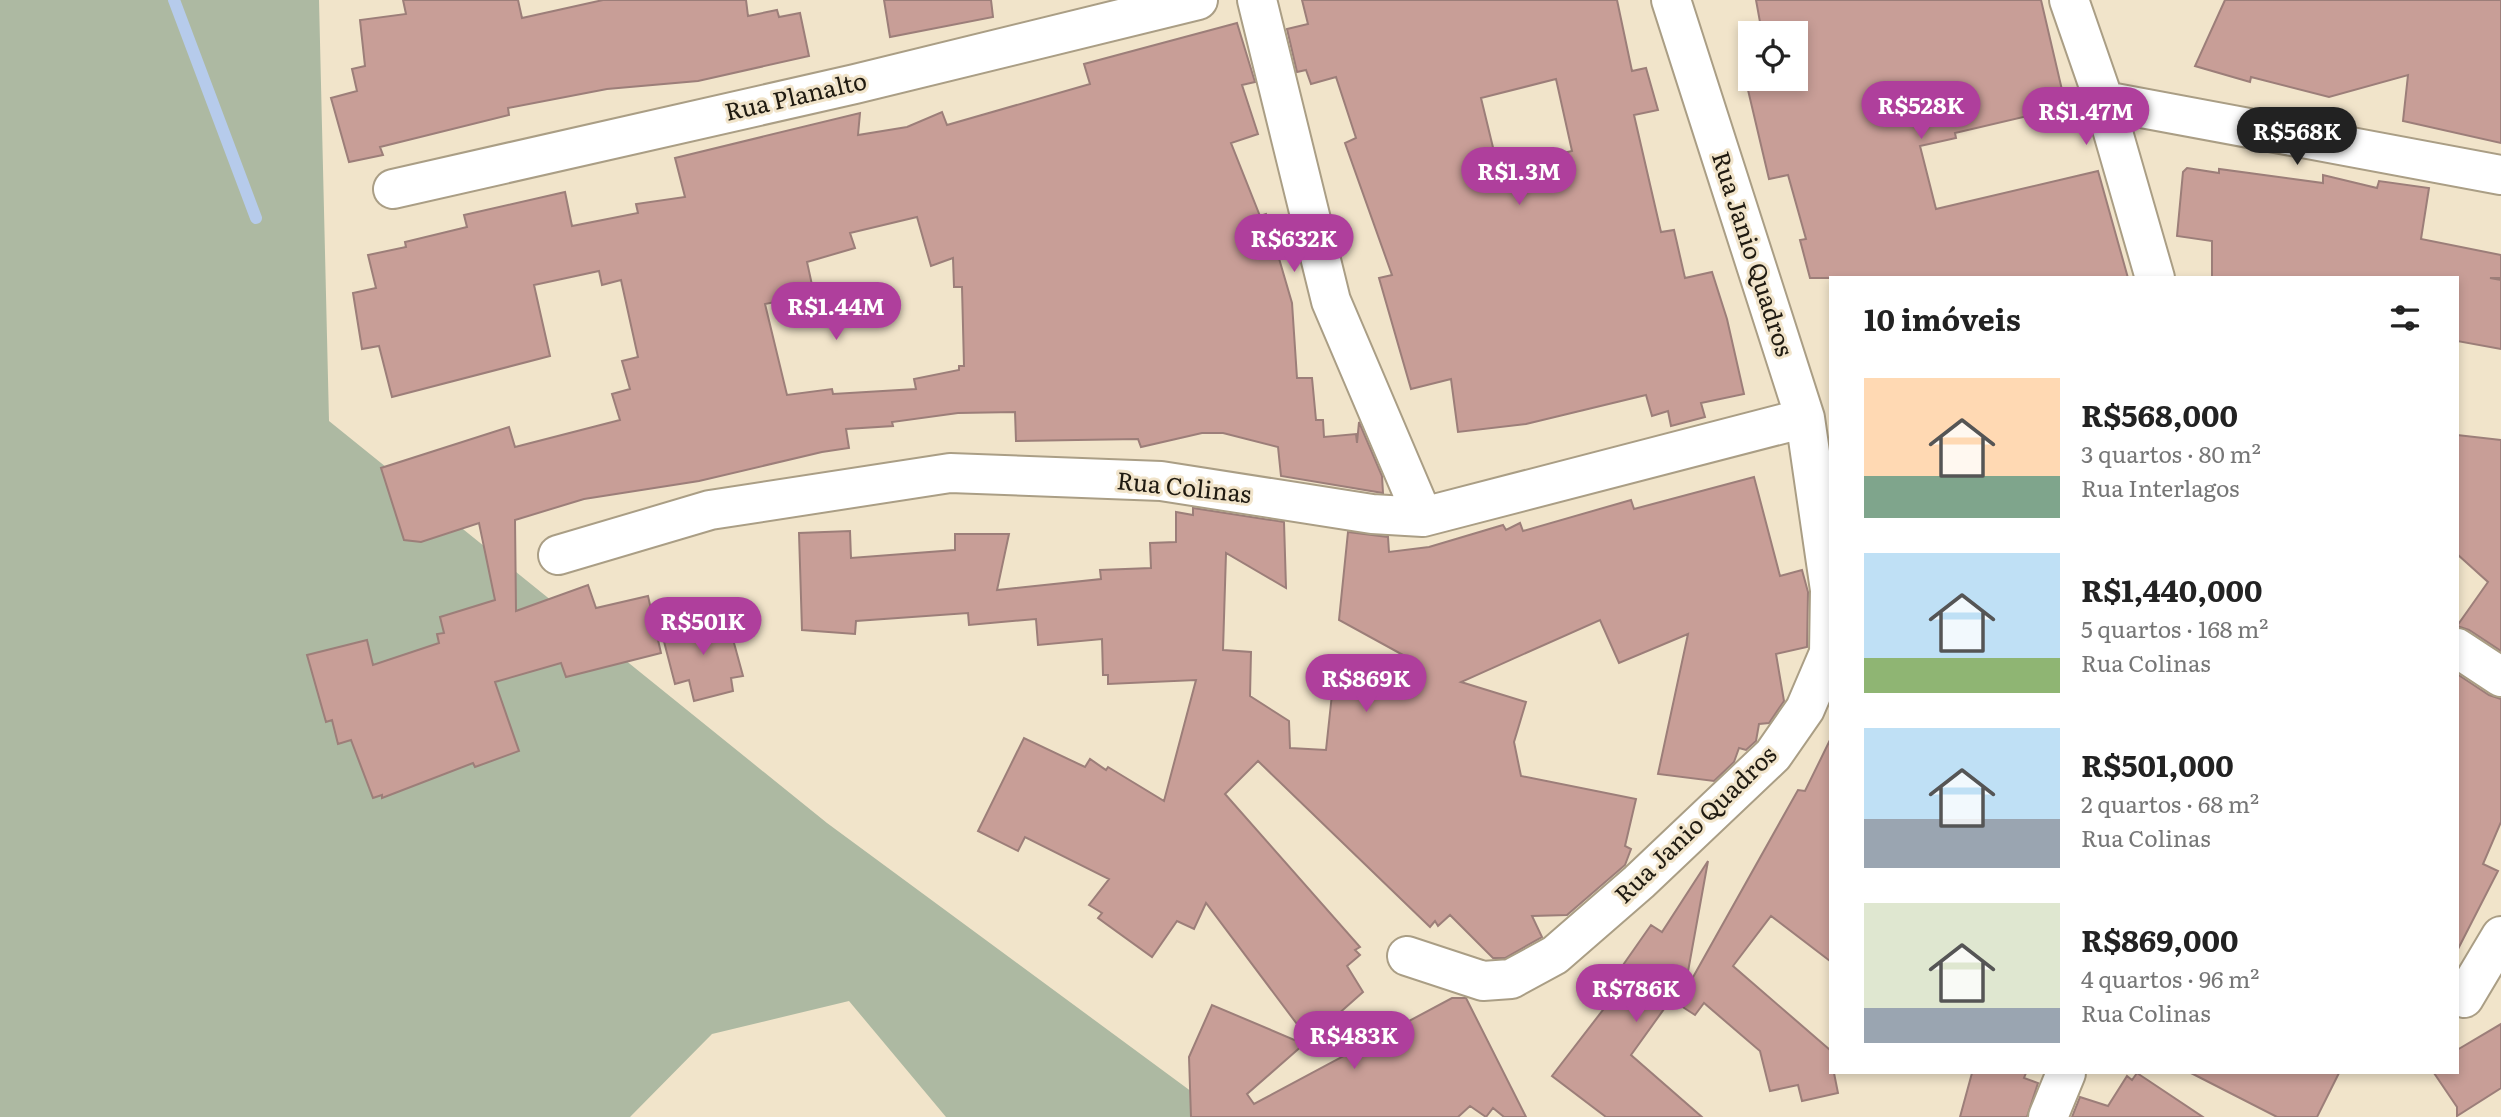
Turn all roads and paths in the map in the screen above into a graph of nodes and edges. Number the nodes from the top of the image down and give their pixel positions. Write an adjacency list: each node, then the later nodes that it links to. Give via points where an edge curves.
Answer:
1 (1198, 0): 7 (street, Rua Planalto)
2 (1257, 0): 10 (street, via 1331,300)
3 (1671, 0): 9 (street, Rua Janio Quadros)
4 (2069, 0): 5 (street)
5 (2104, 102): 6 (street); 8 (street)
6 (2501, 175)
7 (393, 189)
8 (2154, 276)
9 (1805, 418): 10 (street, Rua Colinas); 12 (street, Rua Janio Quadros)
10 (1423, 517): 11 (street, Rua Colinas, via 1161,481 950,473 709,510)
11 (558, 555)
12 (1829, 583)
13 (2459, 649): 15 (street)
14 (1829, 653): 17 (street, Rua Janio Quadros, via 1805,709 1773,755 1555,955 1511,979 1483,981)
15 (2501, 677)
16 (2501, 936): 18 (street)
17 (1407, 956)
18 (2464, 998)
19 (2066, 1074): 20 (street)
20 (2048, 1117)

